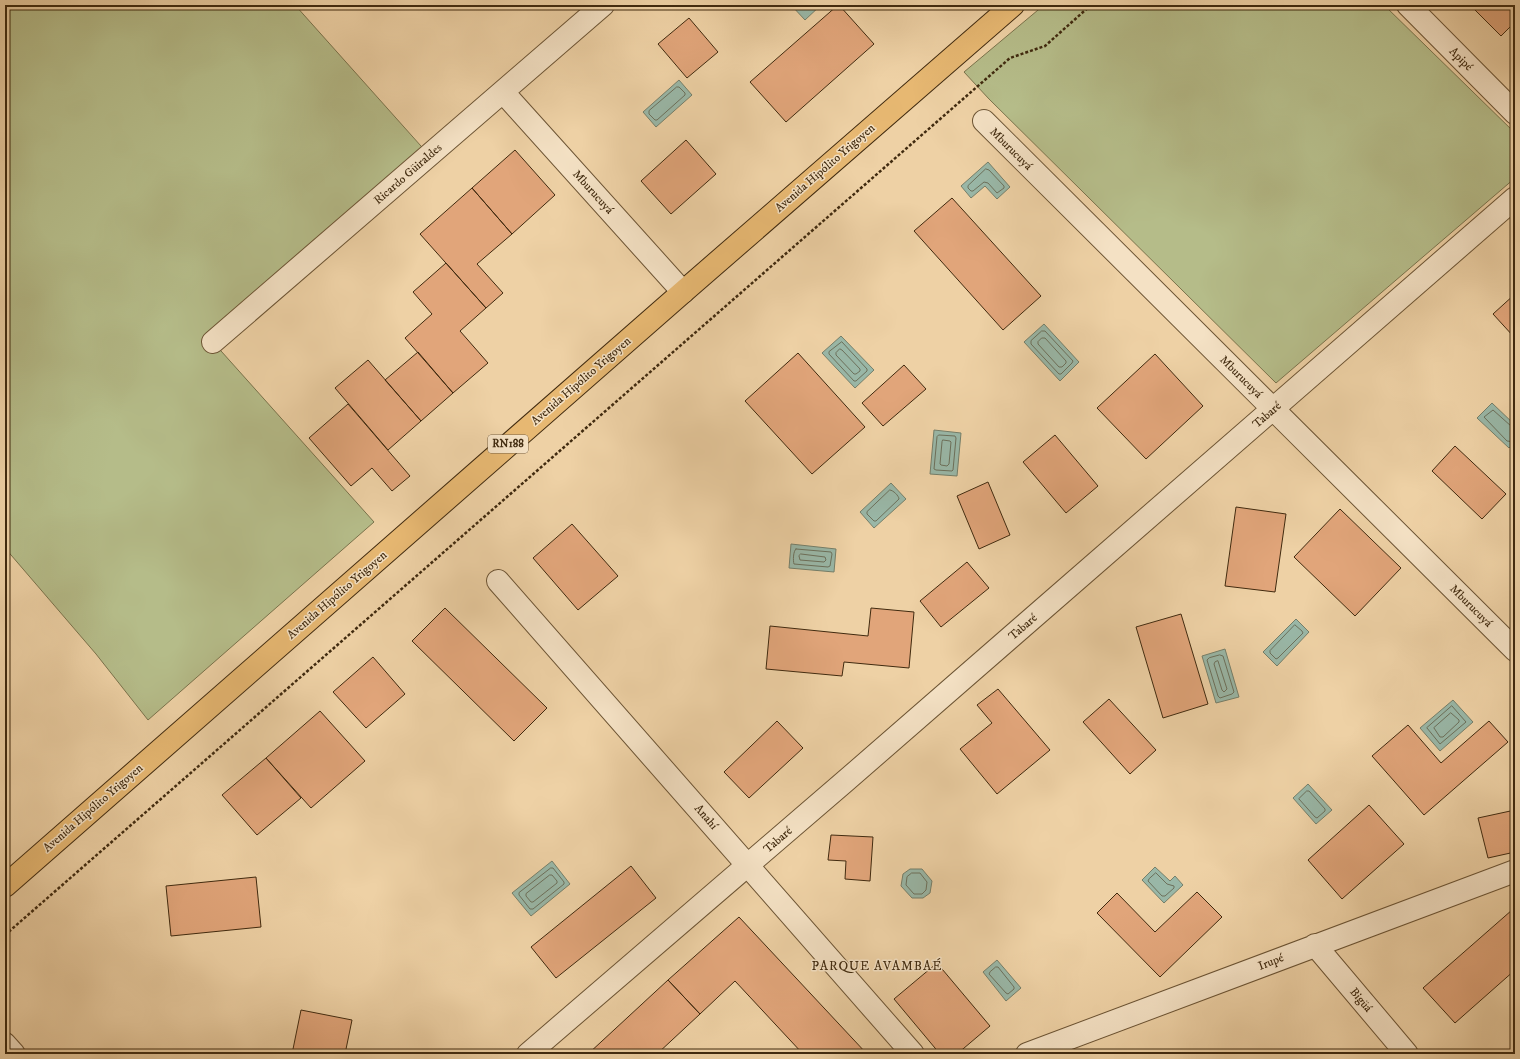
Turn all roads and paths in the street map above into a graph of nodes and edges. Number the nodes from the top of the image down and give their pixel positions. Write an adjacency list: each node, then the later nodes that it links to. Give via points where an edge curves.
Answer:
1 (603, 5): 5 (street, Ricardo Güiraldes)
2 (1013, 5): 9 (main road, Avenida Hipólito Yrigoyen / RN188)
3 (1091, 5): 17 (path, via 1045,46 1010,58)
4 (1408, 5): 6 (street, Apipé)
5 (503, 92): 9 (street, Mburucuyá); 10 (street, Ricardo Güiraldes)
6 (1515, 113)
7 (984, 121): 11 (street, Mburucuyá)
8 (1515, 198): 11 (street, Tabaré)
9 (683, 292): 16 (main road, Avenida Hipólito Yrigoyen / RN188)
10 (212, 342)
11 (1274, 409): 13 (street, Mburucuyá); 14 (street, Tabaré)
12 (498, 581): 14 (street, Anahí)
13 (1515, 650)
14 (748, 866): 21 (street, Tabaré); 22 (street, Anahí)
15 (1515, 871): 18 (street, Irupé)
16 (5, 886)
17 (5, 935)
18 (1315, 945): 23 (street, Irupé); 24 (street, Bigüá)
19 (5, 1044): 20 (street)
20 (14, 1054)
21 (528, 1054)
22 (912, 1054)
23 (1027, 1054)
24 (1407, 1054)

